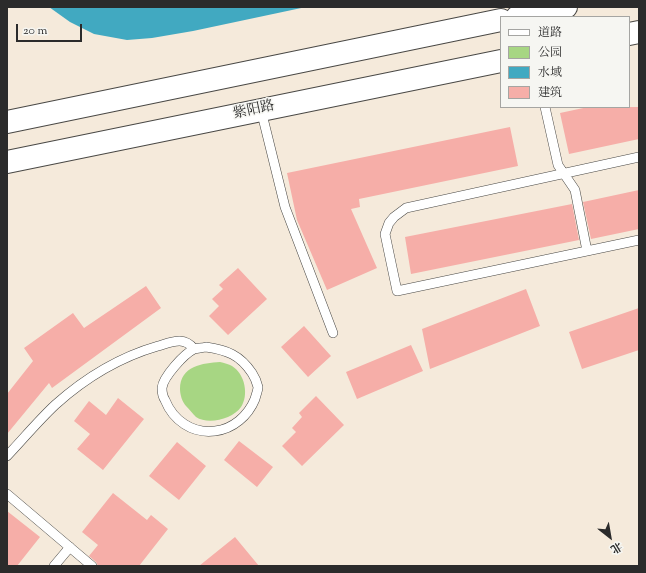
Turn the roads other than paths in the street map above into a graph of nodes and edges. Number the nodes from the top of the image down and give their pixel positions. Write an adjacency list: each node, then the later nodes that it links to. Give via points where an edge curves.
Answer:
1 (566, 7): 2 (main road)
2 (522, 16)
3 (500, 20): 7 (main road)
4 (500, 61): 6 (main road, 紫阳路)
5 (545, 108): 10 (lane, via 558,164)
6 (261, 110): 9 (main road, 紫阳路); 13 (lane, via 285,207)
7 (7, 122)
8 (639, 157): 10 (lane)
9 (7, 162)
10 (564, 173): 12 (lane, via 575,190); 12 (lane, via 406,208 394,217 385,234 397,291)
11 (639, 240): 12 (lane)
12 (587, 251)
13 (333, 333)
14 (194, 349): 14 (lane, via 206,347 228,352 247,366 258,387 247,414 223,430 213,432 192,429 172,415 167,406 162,388 168,375 176,364); 15 (lane, via 191,344 175,341 125,358 102,370 55,405)
15 (7, 456)
16 (7, 494): 17 (lane)
17 (70, 547): 18 (lane); 19 (lane)
18 (54, 566)
19 (92, 566)

